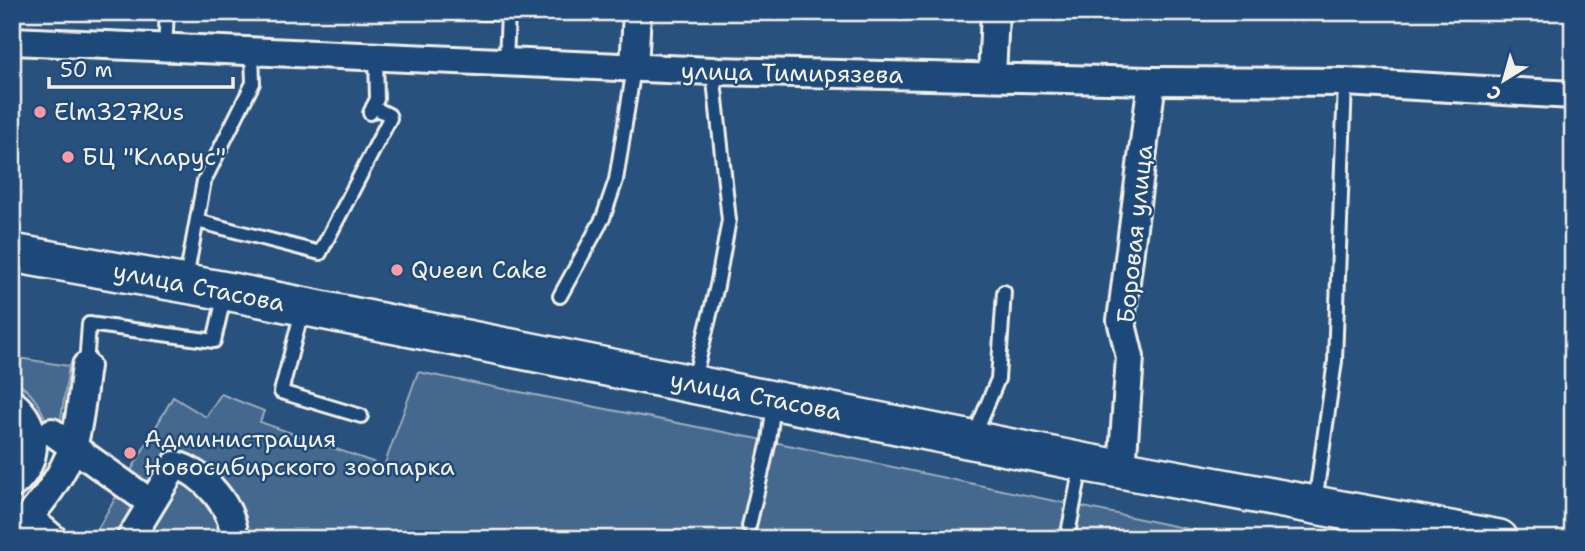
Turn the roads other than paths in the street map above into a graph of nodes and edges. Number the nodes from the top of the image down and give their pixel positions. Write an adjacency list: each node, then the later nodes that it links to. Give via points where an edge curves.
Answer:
1 (167, 12): 7 (lane)
2 (474, 12): 5 (lane)
3 (637, 12): 11 (street)
4 (995, 12): 13 (street)
5 (508, 13): 10 (lane)
6 (12, 41): 7 (street, улица Тимирязева)
7 (165, 48): 8 (street, улица Тимирязева)
8 (253, 52): 9 (street, улица Тимирязева); 17 (lane, via 253,83 204,181)
9 (376, 57): 10 (street, улица Тимирязева); 17 (lane, via 377,99 372,110 390,118 320,253)
10 (506, 62): 11 (street, улица Тимирязева)
11 (635, 68): 12 (street, улица Тимирязева); 22 (lane, via 616,180 603,218)
12 (713, 71): 13 (street, улица Тимирязева); 25 (lane, via 729,220)
13 (992, 78): 14 (street, улица Тимирязева)
14 (1152, 81): 15 (street, улица Тимирязева); 32 (street, Боровая улица, via 1121,320 1129,357)
15 (1345, 82): 16 (street, улица Тимирязева); 36 (lane, via 1335,361)
16 (1573, 95)
17 (197, 221): 19 (lane)
18 (12, 253): 19 (street, улица Стасова)
19 (185, 283): 20 (street, улица Стасова)
20 (226, 290): 23 (street, улица Стасова); 24 (lane, via 214,341 89,324)
21 (1004, 292): 30 (lane, via 998,379)
22 (560, 296)
23 (303, 306): 25 (street, улица Стасова); 28 (lane, via 281,392)
24 (86, 366): 29 (street)
25 (693, 383): 26 (street, улица Стасова)
26 (775, 399): 30 (street, улица Стасова); 38 (lane)
27 (12, 403): 33 (street, via 29,423 33,439 32,455)
28 (361, 416)
29 (62, 439): 34 (street); 35 (street)
30 (972, 440): 31 (street, улица Стасова)
31 (1082, 462): 32 (street, улица Стасова); 42 (lane)
32 (1122, 470): 36 (street, улица Стасова)
33 (19, 478): 34 (street)
34 (52, 489): 37 (street)
35 (143, 497): 40 (street); 41 (street, via 175,465 188,468 203,478 221,501)
36 (1315, 503): 43 (street, улица Стасова)
37 (21, 526): 39 (street)
38 (749, 526)
39 (53, 538)
40 (130, 539)
41 (234, 539)
42 (1067, 539)
43 (1499, 539)

